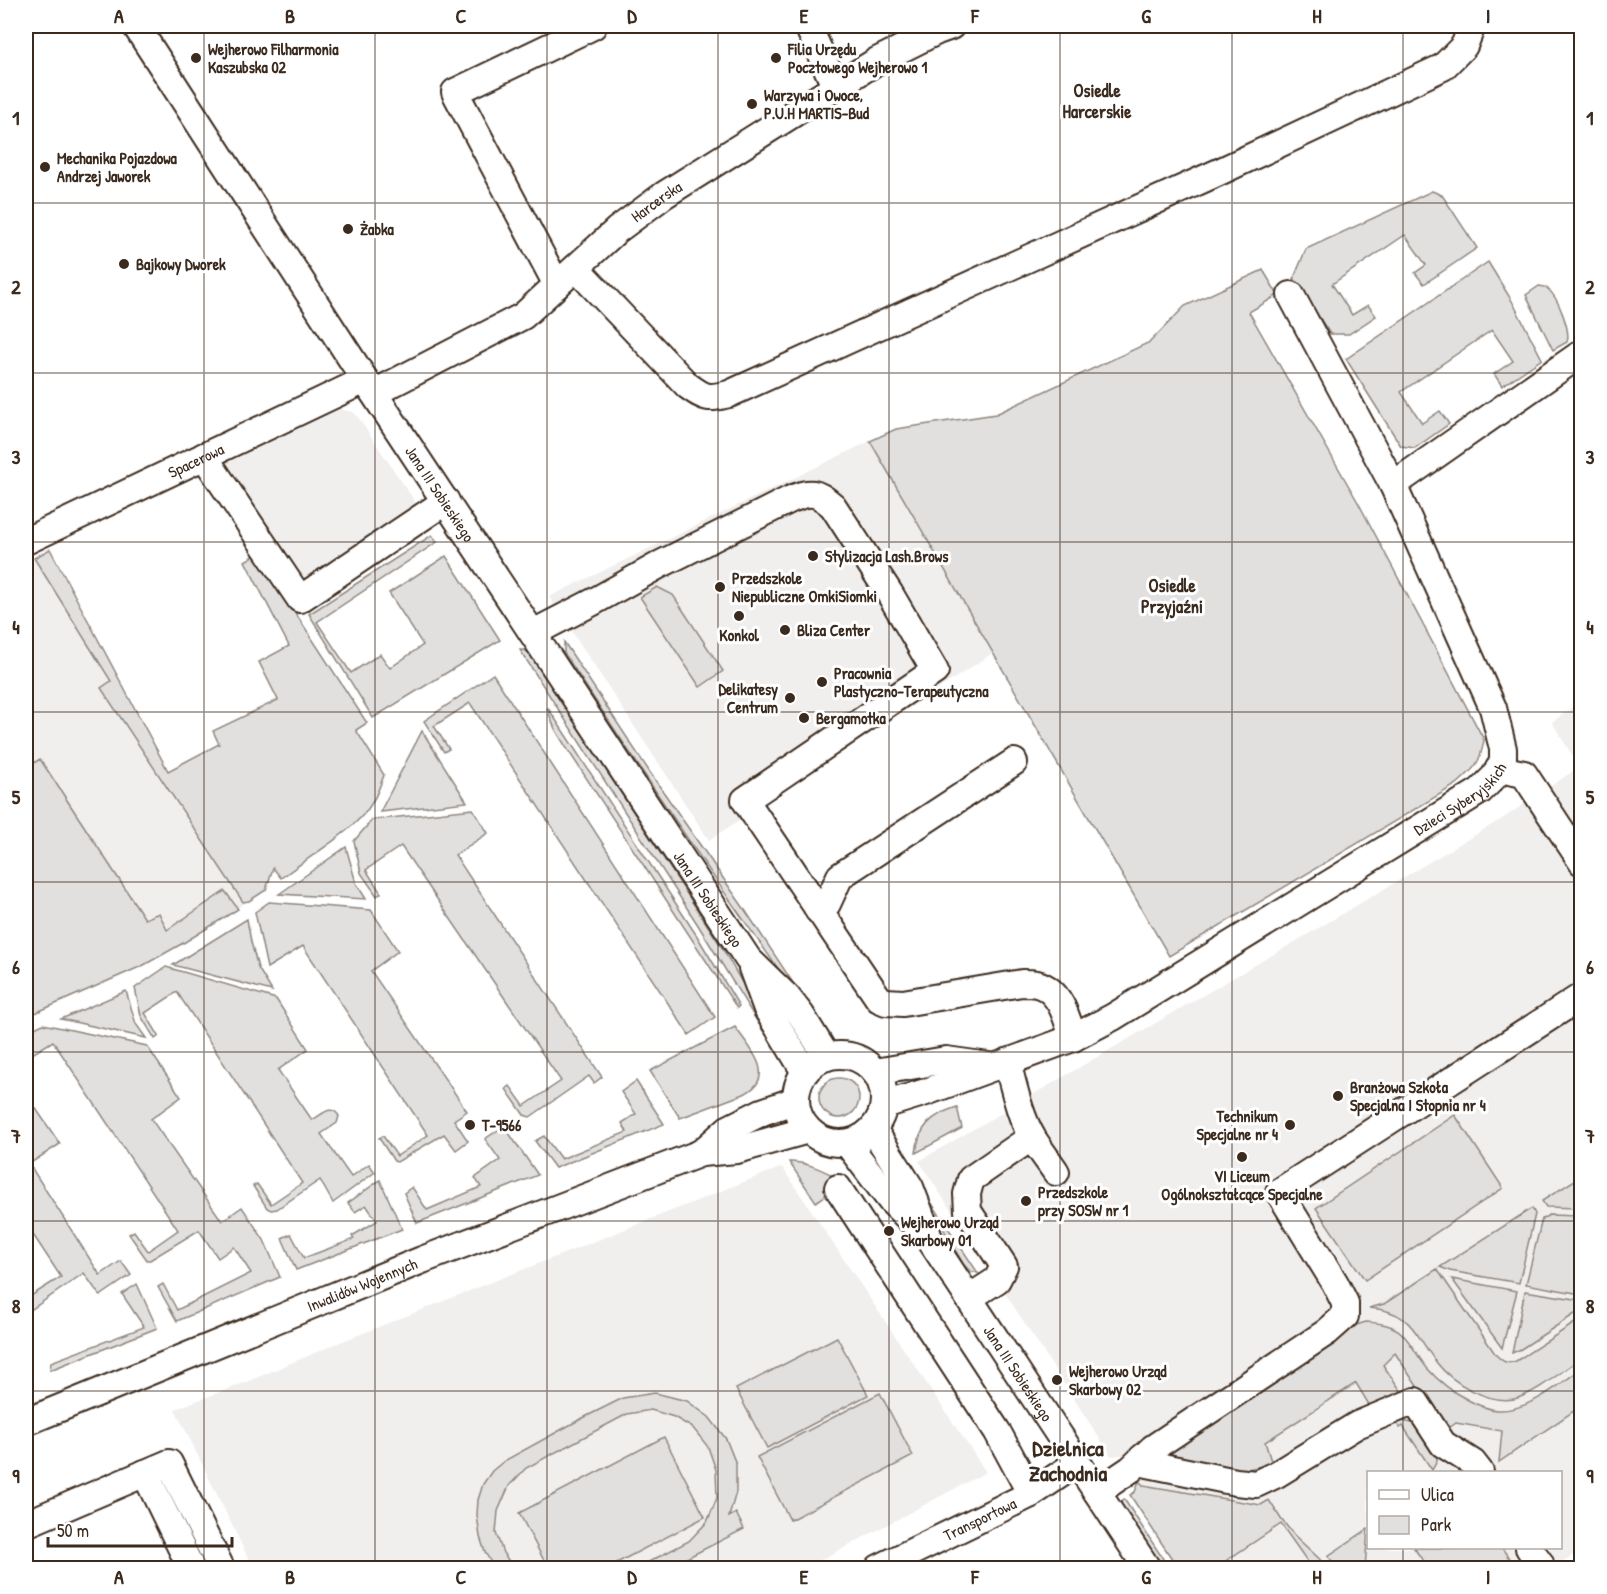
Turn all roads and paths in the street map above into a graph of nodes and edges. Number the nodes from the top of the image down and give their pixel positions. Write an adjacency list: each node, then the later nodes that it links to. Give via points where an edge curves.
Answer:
1 (136, 26): 11 (street, Jana III Sobieskiego)
2 (593, 26): 8 (street, via 455,92)
3 (808, 26): 6 (street)
4 (951, 26): 6 (street, Harcerska)
5 (1472, 26): 7 (street, via 1464,46 1443,67 729,394 701,396 688,386)
6 (835, 86): 7 (street, Harcerska, via 664,195 616,230)
7 (576, 267): 8 (street, Harcerska)
8 (557, 285): 11 (street, Harcerska, via 523,316)
9 (1291, 295): 13 (street, Dzieci Syberyjskich)
10 (1581, 353): 13 (street)
11 (369, 387): 12 (street, Spacerowa); 14 (street, Jana III Sobieskiego)
12 (204, 456): 14 (street, via 300,599); 15 (street, Spacerowa)
13 (1393, 485): 18 (street, Dzieci Syberyjskich, via 1493,708 1503,749)
14 (446, 501): 16 (street, Jana III Sobieskiego)
15 (26, 542)
16 (532, 633): 20 (street, via 791,499 806,493 822,496 833,506 935,671 744,800); 21 (street, Jana III Sobieskiego)
17 (1014, 762): 20 (street, via 840,876 827,904)
18 (1499, 769): 19 (street, via 1524,774); 23 (street, Dzieci Syberyjskich, via 1480,791)
19 (1581, 862)
20 (819, 910): 23 (street, via 879,999 903,1003 1022,983 1037,984 1050,990 1060,1003)
21 (748, 959): 24 (street, Jana III Sobieskiego, via 787,997); 26 (street, Jana III Sobieskiego, via 767,1008)
22 (1581, 996): 40 (street, via 1279,1192 1338,1288 1345,1303 1345,1316)
23 (1073, 1038): 25 (street, Dzieci Syberyjskich)
24 (827, 1057): 26 (street); 27 (street, via 845,1055 862,1060)
25 (1002, 1064): 27 (street, Dzieci Syberyjskich, via 946,1060); 29 (street, Dzieci Syberyjskich); 32 (street)
26 (805, 1072): 28 (street)
27 (875, 1072): 29 (street, via 881,1082)
28 (796, 1100): 31 (street, via 797,1111); 34 (street, Inwalidów Wojennych, via 728,1129)
29 (884, 1105): 30 (street)
30 (873, 1129): 33 (street); 37 (street, Jana III Sobieskiego, via 910,1187)
31 (808, 1130): 33 (street, via 832,1143); 34 (street, Inwalidów Wojennych, via 736,1150)
32 (1032, 1137): 35 (street); 38 (street, via 971,1179 968,1210 1004,1266 997,1280)
33 (847, 1143): 37 (street, Jana III Sobieskiego, via 891,1201)
34 (701, 1153): 39 (street, Inwalidów Wojennych, via 422,1260)
35 (1056, 1172)
36 (838, 1188): 45 (street, via 997,1431)
37 (929, 1238): 38 (street, Jana III Sobieskiego)
38 (969, 1298): 41 (street, Jana III Sobieskiego)
39 (26, 1422)
40 (1142, 1458): 42 (street, via 1148,1464 1256,1484 1357,1425 1415,1401 1443,1444); 44 (street)
41 (1077, 1463): 44 (street, Jana III Sobieskiego); 45 (street, Transportowa)
42 (1479, 1471)
43 (145, 1473): 46 (street); 47 (street); 48 (street, via 169,1463)
44 (1097, 1492): 50 (street, Jana III Sobieskiego)
45 (1031, 1494): 49 (street, Transportowa)
46 (28, 1516)
47 (191, 1569)
48 (221, 1569)
49 (879, 1569)
50 (1147, 1569)

